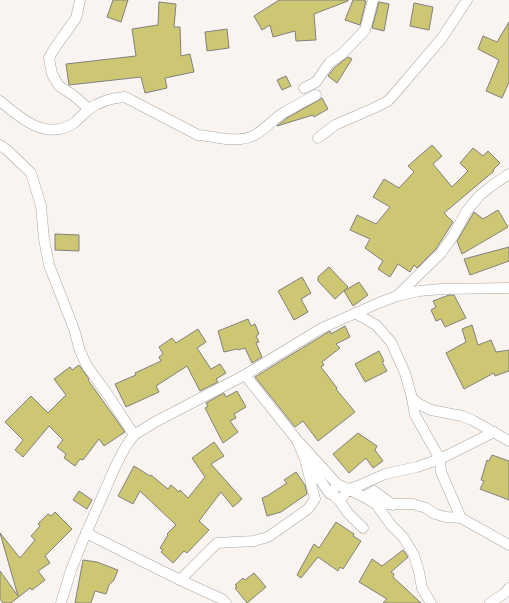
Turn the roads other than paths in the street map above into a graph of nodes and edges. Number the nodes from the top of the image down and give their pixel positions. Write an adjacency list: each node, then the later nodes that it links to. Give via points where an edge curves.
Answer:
1 (80, 0): 7 (street, via 76,18 49,58 52,74 59,86)
2 (373, 0): 4 (street, via 365,30 342,54 330,62 316,82)
3 (467, 0): 8 (street, via 442,38 388,100 335,125)
4 (304, 88)
5 (316, 95): 7 (street, via 282,114 261,131 243,139 228,140 198,135 125,97 104,101)
6 (0, 101): 7 (street, via 40,129 61,130)
7 (89, 109)
8 (318, 138)
9 (0, 144): 17 (street, via 32,173 41,206 49,265 80,351 87,366)
10 (509, 174): 12 (street, via 479,196 441,253)
11 (509, 288): 12 (street, via 442,289)
12 (397, 296): 13 (street)
13 (355, 313): 14 (street, via 322,328); 15 (street, via 376,325 391,342 405,373)
14 (245, 375): 17 (street); 18 (street)
15 (412, 398): 16 (street, via 426,408 462,416); 21 (street, via 415,415)
16 (494, 432): 19 (street); 21 (street)
17 (134, 435): 31 (street, via 119,459)
18 (297, 440): 20 (street); 22 (street)
19 (509, 441)
20 (305, 459): 24 (street); 33 (street, via 314,499 308,509 268,537 254,541 217,543)
21 (440, 459): 23 (street, via 385,474); 29 (street, via 441,472)
22 (338, 484): 23 (street); 24 (street)
23 (348, 490): 25 (street); 26 (street)
24 (332, 494): 26 (street)
25 (364, 497): 27 (street); 28 (street, via 374,491)
26 (340, 501): 30 (street)
27 (376, 504): 28 (street); 37 (street, via 414,555 422,588)
28 (393, 505): 29 (street, via 413,504 435,514)
29 (461, 518): 32 (street)
30 (363, 528)
31 (86, 533): 33 (street); 35 (street)
32 (509, 545)
33 (180, 580): 36 (street, via 222,598)
34 (508, 592): 38 (street)
35 (61, 603)
36 (226, 603)
37 (431, 603)
38 (490, 603)

